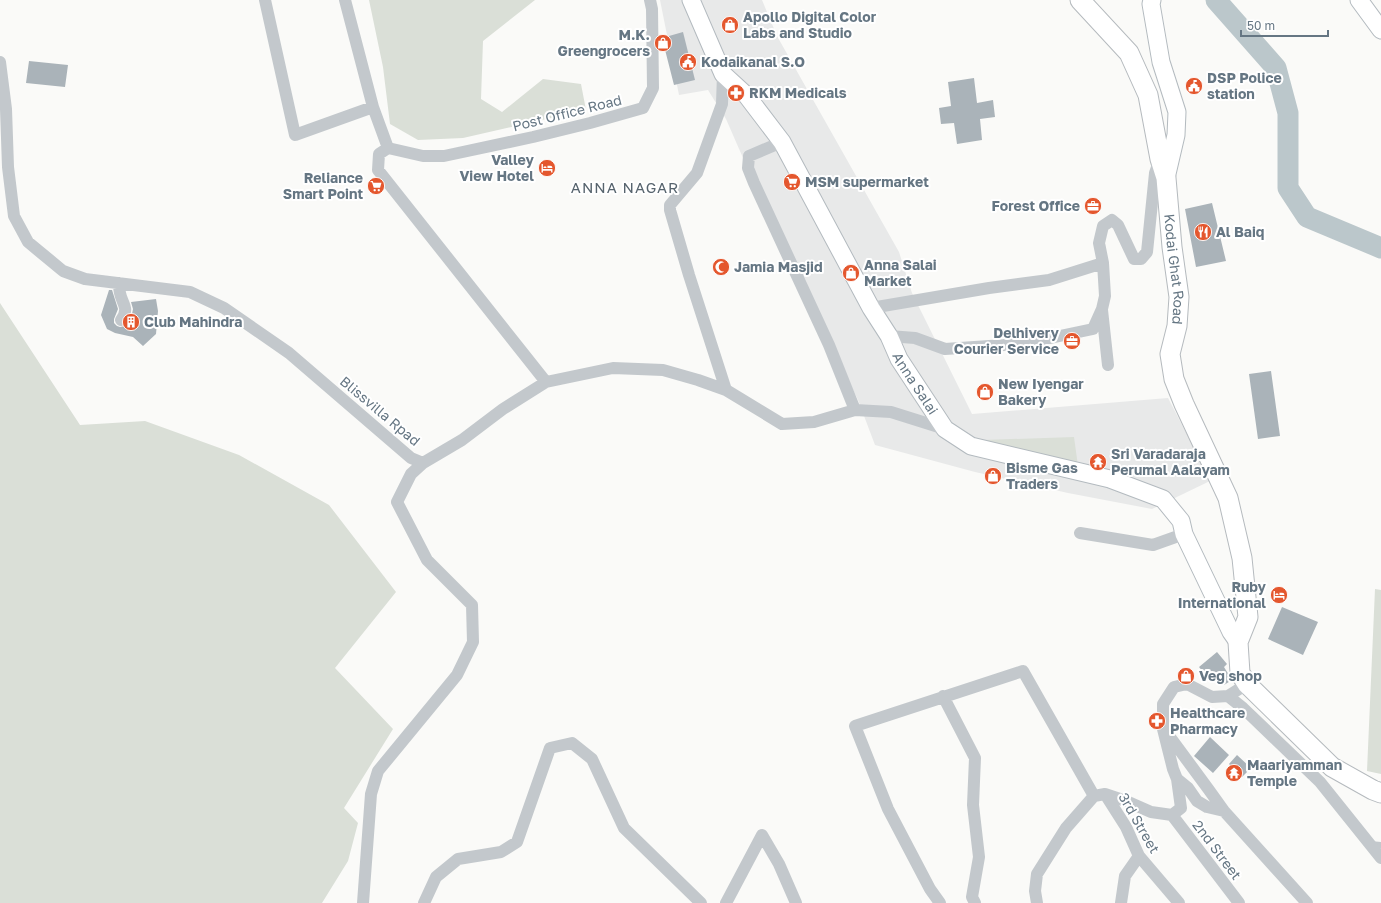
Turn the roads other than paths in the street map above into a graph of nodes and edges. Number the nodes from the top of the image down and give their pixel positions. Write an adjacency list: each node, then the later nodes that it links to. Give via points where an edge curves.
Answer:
1 (265, 0): 11 (street, via 295,135)
2 (345, 0): 11 (street)
3 (650, 0): 13 (street, Post Office Road, via 653,88 643,108 547,134 444,156 423,156)
4 (691, 0): 10 (street, Anna Salai)
5 (1080, 0): 14 (main road, Kodai Ghat Road, via 1129,53 1148,95)
6 (1152, 0): 15 (street, via 1161,62 1177,112 1176,135)
7 (1359, 0): 8 (street)
8 (1381, 30)
9 (0, 62): 17 (street, Blissvilla Rpad, via 14,216 28,242 63,271 85,279)
10 (723, 74): 12 (street, Anna Salai, via 747,96); 24 (street, via 722,104 697,173 670,205 670,210)
11 (374, 107): 13 (street)
12 (782, 142): 18 (street, Anna Salai); 25 (street, via 749,156 748,168 829,345)
13 (388, 148): 23 (street, via 379,154 378,170)
14 (1160, 159): 15 (main road, Kodai Ghat Road); 16 (street, via 1155,173 1147,252 1141,260 1134,259 1118,226 1112,220 1103,226 1099,243)
15 (1166, 178): 30 (main road, Kodai Ghat Road, via 1179,297 1177,326 1170,354 1174,379 1184,404 1228,498 1242,558 1248,617)
16 (1102, 263): 18 (street, via 1049,280); 19 (street, via 1105,296)
17 (119, 283): 20 (street, via 120,294 125,303 124,316); 27 (street, Blissvilla Rpad, via 190,292 224,308 289,353 411,458)
18 (871, 308): 21 (street, Anna Salai)
19 (1102, 309): 21 (street, via 1094,329 1036,342 945,348 915,338); 22 (street)
20 (121, 320)
21 (890, 336): 26 (street, Anna Salai, via 899,359)
22 (1108, 365)
23 (546, 382): 24 (street, Blissvilla Rpad, via 613,368 663,370); 27 (street, Blissvilla Rpad, via 503,409 462,440)
24 (726, 390): 25 (street, Blissvilla Rpad, via 782,424 814,422)
25 (855, 410): 26 (street, Blissvilla Rpad, via 891,412)
26 (944, 429): 29 (street, Anna Salai, via 971,446 1110,479 1162,499 1181,521)
27 (423, 463): 43 (street, via 411,474 397,502 427,560 472,605 473,642 457,675 378,772 371,794)
28 (1080, 533): 29 (street, via 1153,545)
29 (1184, 534): 30 (street, Anna Salai)
30 (1238, 642): 31 (main road, Kodai Ghat Road, via 1240,673)
31 (1247, 684): 33 (street); 36 (main road, Kodai Ghat Road, via 1332,768)
32 (943, 696): 37 (street, 3rd Street, via 1023,671); 48 (street, via 855,726 888,809); 49 (street, via 975,758 973,804 979,857 972,897)
33 (1228, 696): 34 (street, via 1212,697 1187,684 1174,687 1162,704); 40 (street, via 1320,782)
34 (1164, 729): 35 (street); 38 (street)
35 (1177, 779): 38 (street, via 1188,788 1197,801 1207,807); 39 (street, via 1181,808)
36 (1381, 793)
37 (1099, 795): 39 (street, via 1126,800 1151,812); 41 (street, 3rd Street, via 1126,827); 50 (street, via 1066,828 1036,874)
38 (1224, 811): 54 (street)
39 (1172, 815): 53 (street, 2nd Street)
40 (1376, 845): 42 (street)
41 (1139, 856): 51 (street, via 1125,876); 52 (street, 3rd Street)
42 (1381, 857)
43 (363, 903)
44 (424, 903): 45 (street, via 436,877 458,859 501,852 517,842 550,748 572,743 592,759 624,828)
45 (701, 903)
46 (726, 903): 47 (street, via 762,835 779,864)
47 (796, 903)
48 (940, 903)
49 (975, 903)
50 (1037, 903)
51 (1121, 903)
52 (1179, 903)
53 (1239, 903)
54 (1307, 903)

